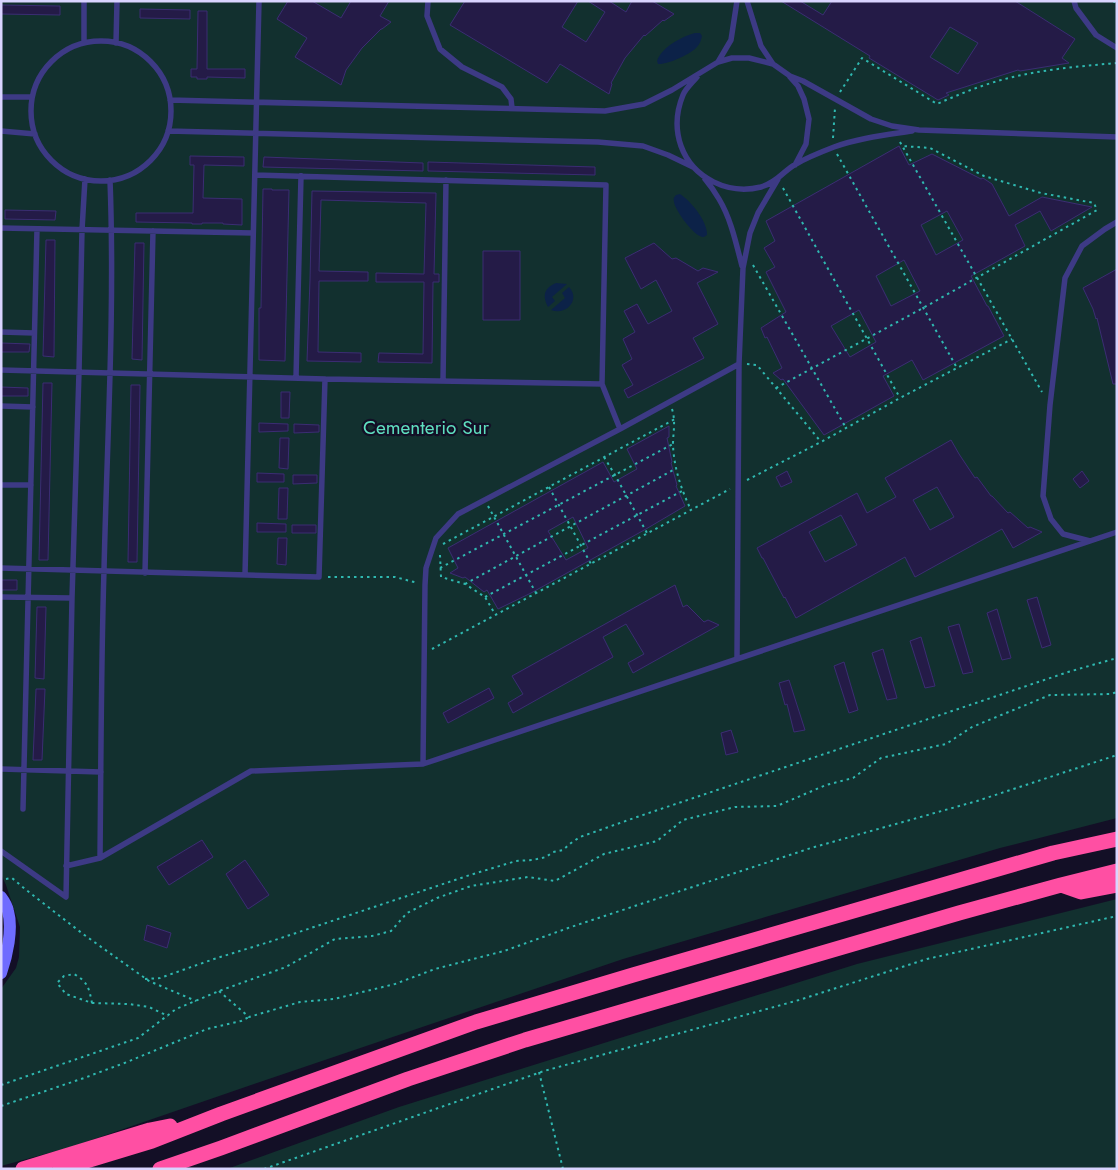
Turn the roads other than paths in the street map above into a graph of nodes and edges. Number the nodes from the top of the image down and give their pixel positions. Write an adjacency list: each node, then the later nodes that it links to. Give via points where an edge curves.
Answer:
1 (84, 1): 8 (lane)
2 (118, 1): 9 (lane)
3 (259, 1): 18 (lane)
4 (428, 1): 19 (lane, via 427,16 440,49 462,68 502,87 511,99)
5 (737, 1): 11 (lane, via 731,40)
6 (747, 1): 12 (lane, via 761,46)
7 (1074, 1): 10 (lane, via 1096,35)
8 (84, 43): 9 (lane); 15 (lane, via 69,49 49,65)
9 (116, 43): 17 (lane, via 146,57 167,86)
10 (1117, 48)
11 (718, 62): 12 (lane, via 749,58); 13 (lane)
12 (773, 64): 14 (lane)
13 (701, 72): 19 (lane, via 644,104 605,111); 27 (lane, via 684,94 677,117 678,136)
14 (790, 76): 20 (lane, via 871,120); 26 (lane, via 804,99 809,119 806,144)
15 (32, 97): 16 (lane); 23 (lane, via 31,116)
16 (1, 98)
17 (170, 100): 18 (lane); 22 (lane)
18 (256, 103): 19 (lane); 24 (lane)
19 (512, 108)
20 (919, 130): 25 (lane); 26 (lane, via 858,139)
21 (1, 131): 23 (lane)
22 (168, 131): 24 (lane); 33 (lane, via 151,160 132,174)
23 (35, 134): 31 (lane, via 45,156 56,168)
24 (256, 134): 27 (lane, via 598,142 643,146); 28 (lane)
25 (1117, 137)
26 (794, 165): 32 (lane)
27 (693, 167): 30 (lane)
28 (255, 175): 29 (lane); 41 (lane)
29 (301, 176): 34 (lane); 52 (lane)
30 (704, 177): 32 (lane, via 716,184 740,190 762,187); 42 (lane, via 719,199)
31 (85, 179): 33 (lane); 38 (lane)
32 (778, 179): 42 (lane, via 750,233)
33 (110, 180): 39 (lane)
34 (446, 180): 54 (lane); 55 (lane, via 606,185)
35 (1117, 222): 62 (lane, via 1082,246 1064,278 1050,405 1043,496 1051,520 1063,534)
36 (1, 228): 37 (lane)
37 (37, 229): 38 (lane); 44 (lane)
38 (82, 230): 39 (lane); 48 (lane)
39 (112, 230): 40 (lane); 49 (lane)
40 (153, 231): 41 (lane); 50 (lane)
41 (253, 233): 51 (lane)
42 (743, 268): 45 (lane)
43 (1, 332): 44 (lane)
44 (34, 333): 47 (lane)
45 (739, 364): 58 (lane); 72 (lane)
46 (1, 370): 47 (lane)
47 (34, 371): 48 (lane); 57 (lane)
48 (79, 372): 49 (lane); 65 (lane)
49 (110, 372): 50 (lane); 66 (lane)
50 (149, 374): 51 (lane); 67 (lane)
51 (250, 377): 52 (lane); 68 (lane)
52 (296, 378): 53 (lane)
53 (325, 379): 54 (lane); 68 (lane, via 319,577)
54 (443, 381): 55 (lane)
55 (602, 384): 58 (lane)
56 (1, 406): 57 (lane)
57 (33, 407): 60 (lane)
58 (620, 429): 73 (lane, via 458,514 436,538 426,568 425,585)
59 (1, 485): 60 (lane)
60 (31, 485): 64 (lane)
61 (1117, 532): 62 (lane)
62 (1090, 541): 72 (lane)
63 (1, 568): 64 (lane)
64 (29, 569): 65 (lane); 70 (lane)
65 (73, 570): 66 (lane); 71 (lane)
66 (104, 572): 67 (lane); 77 (lane)
67 (145, 573): 68 (lane)
68 (245, 575)
69 (1, 597): 70 (lane)
70 (28, 598): 71 (lane); 75 (lane)
71 (72, 598): 76 (lane)
72 (737, 658): 73 (lane)
73 (423, 764): 81 (lane, via 251,771)
74 (1, 769): 75 (lane)
75 (24, 770): 76 (lane); 78 (lane)
76 (69, 771): 77 (lane); 82 (lane)
77 (101, 772): 81 (lane)
78 (23, 809)
79 (1117, 839): 89 (highway, via 1053,853 476,1022)
80 (1, 851): 82 (lane, via 66,897)
81 (100, 858): 82 (lane)
82 (66, 866)
83 (1117, 871): 84 (highway)
84 (1061, 885): 85 (highway, via 1081,892); 90 (highway, via 524,1040)
85 (1117, 885)
86 (1, 897): 87 (street, via 8,910)
87 (5, 919): 88 (street, via 9,946)
88 (1, 974)
89 (220, 1114): 91 (highway, via 150,1130); 92 (highway, via 152,1141)
90 (221, 1148): 93 (highway); 94 (highway)
91 (23, 1169)
92 (60, 1169)
93 (160, 1169)
94 (183, 1169)

